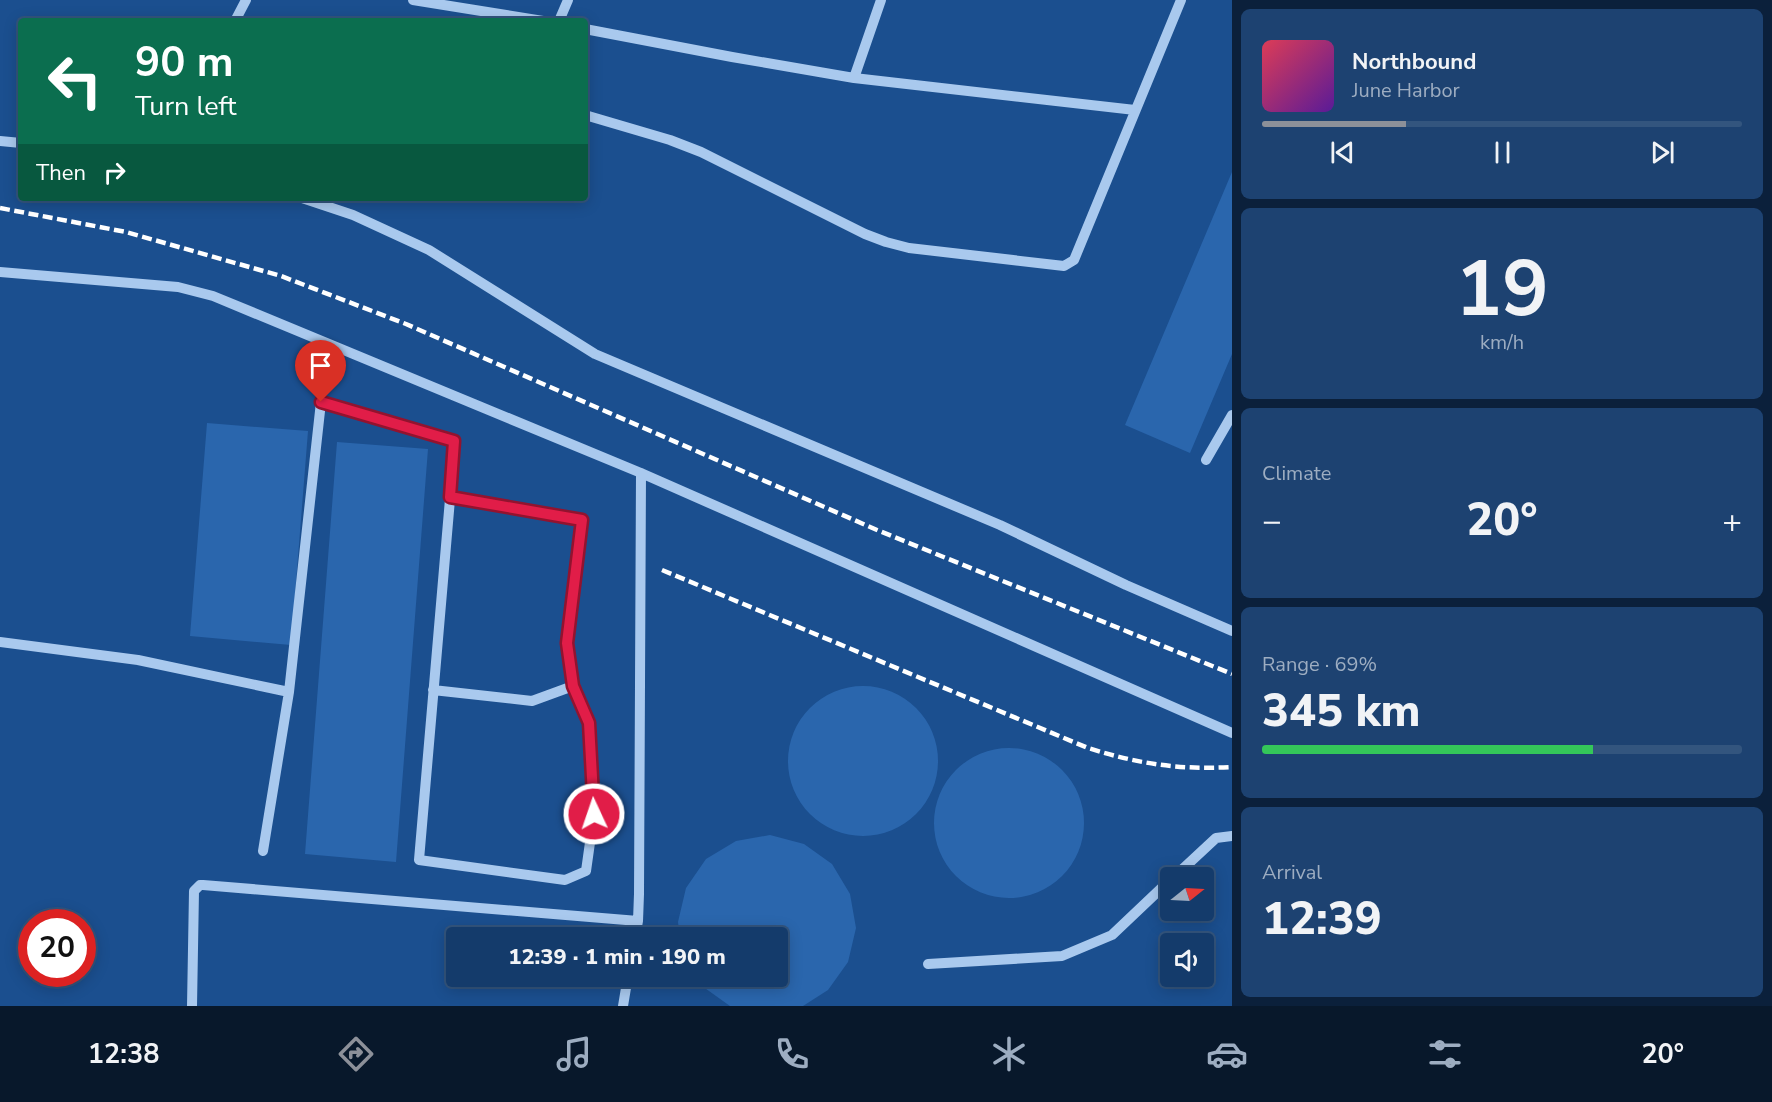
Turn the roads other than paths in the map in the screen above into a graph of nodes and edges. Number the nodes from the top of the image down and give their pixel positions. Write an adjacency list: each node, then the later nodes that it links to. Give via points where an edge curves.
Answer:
1 (246, 0): 6 (street)
2 (413, 0): 7 (street)
3 (568, 0): 8 (street)
4 (882, 0): 10 (street)
5 (1181, 0): 11 (street)
6 (237, 18)
7 (524, 18)
8 (560, 18)
9 (588, 30): 10 (street)
10 (854, 78): 11 (street)
11 (1135, 110): 12 (street, via 1074,260 1064,266 886,242 701,152)
12 (588, 116)
13 (0, 141): 14 (street)
14 (18, 143)
15 (311, 201): 21 (street, via 353,215 429,250 595,354 1000,525)
16 (0, 272): 19 (street, via 178,287 213,297)
17 (1232, 416): 18 (street)
18 (1206, 460)
19 (641, 473): 26 (street); 31 (street)
20 (450, 497): 23 (street, via 582,520 567,643); 24 (street); 25 (street, via 454,441 321,402)
21 (1232, 631)
22 (0, 642): 25 (street, via 138,660)
23 (573, 686): 24 (street, via 532,701); 24 (street, via 589,723 594,814 586,871 565,880 419,860)
24 (434, 690)
25 (289, 692): 28 (street)
26 (1232, 733)
27 (1232, 836): 29 (street, via 1216,838)
28 (263, 851)
29 (1184, 867)
30 (1160, 889): 33 (street, via 1112,934 1062,956)
31 (638, 921): 32 (street); 35 (street, via 200,885 195,891)
32 (637, 927)
33 (928, 964)
34 (626, 987): 36 (street)
35 (192, 1006)
36 (623, 1006)

